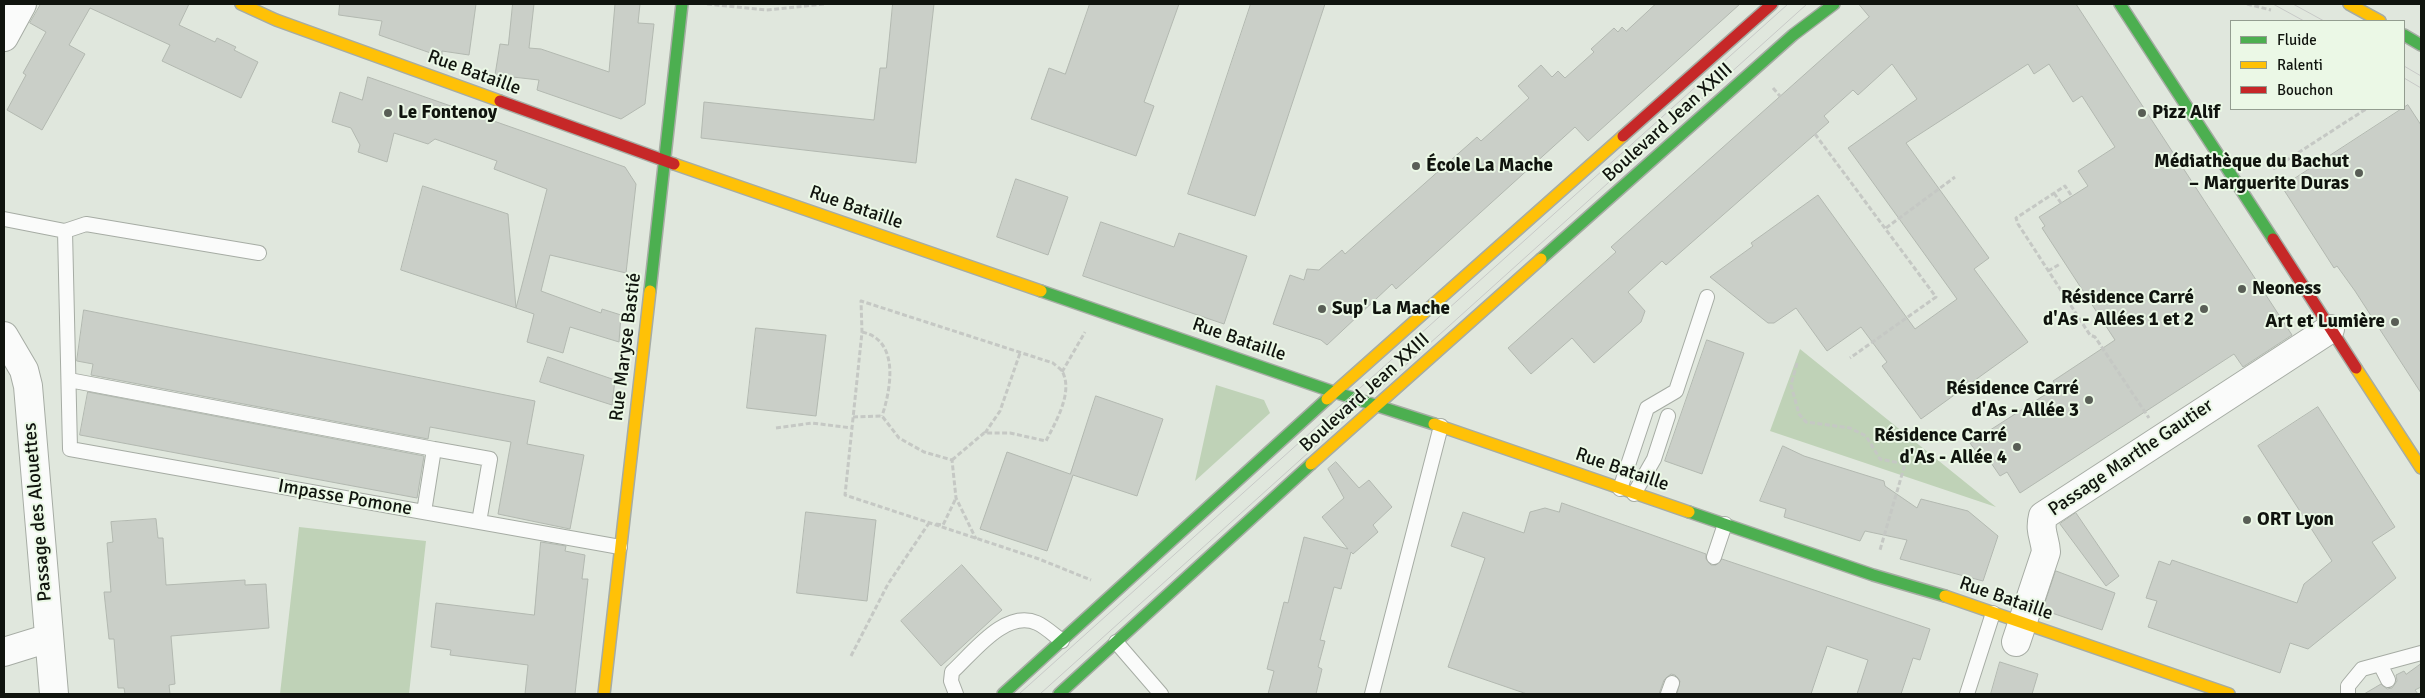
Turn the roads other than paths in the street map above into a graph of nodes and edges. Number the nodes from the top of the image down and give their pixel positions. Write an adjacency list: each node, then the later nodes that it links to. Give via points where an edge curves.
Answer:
1 (22, 4): 11 (street)
2 (242, 4): 8 (street, Rue Bataille)
3 (682, 4): 13 (street, Rue Maryse Bastié)
4 (1772, 4): 21 (street, Boulevard Jean XXIII)
5 (1834, 4): 22 (street, Boulevard Jean XXIII, via 1793,35)
6 (2120, 4): 18 (street)
7 (2349, 4): 9 (street)
8 (277, 12): 13 (street, Rue Bataille)
9 (2378, 20)
10 (2405, 36): 12 (street)
11 (4, 37)
12 (2421, 45)
13 (665, 161): 21 (street, Rue Bataille); 32 (street, Rue Maryse Bastié)
14 (4, 219): 15 (lane)
15 (65, 231): 16 (lane, via 86,224); 20 (lane)
16 (259, 253)
17 (1707, 297): 27 (lane, via 1676,391 1647,408)
18 (2330, 329): 26 (street); 35 (street, Passage Marthe Gautier, via 2043,516 2040,528 2046,552)
19 (4, 336): 36 (street, Passage des Alouettes, via 24,370 28,386)
20 (69, 380): 25 (lane); 29 (lane, Impasse Pomone, via 70,449)
21 (1335, 392): 22 (street, Rue Bataille); 37 (street, Boulevard Jean XXIII)
22 (1376, 405): 24 (street, Rue Bataille); 38 (street, Boulevard Jean XXIII)
23 (1668, 416): 28 (lane, via 1654,458)
24 (1441, 426): 27 (street, Rue Bataille); 49 (lane)
25 (434, 449): 29 (lane); 30 (lane, via 490,459)
26 (2421, 468)
27 (1620, 489): 28 (street, Rue Bataille)
28 (1634, 494): 31 (street, Rue Bataille)
29 (424, 512): 30 (lane, Impasse Pomone)
30 (479, 522): 32 (lane, Impasse Pomone)
31 (1725, 524): 33 (lane); 34 (street, Rue Bataille)
32 (620, 547): 44 (street, Rue Maryse Bastié)
33 (1714, 556)
34 (1992, 613): 35 (street, Rue Bataille); 50 (lane)
35 (2019, 632): 51 (street, Rue Bataille)
36 (49, 638): 39 (street); 43 (street, Passage des Alouettes)
37 (1062, 642): 45 (lane, via 1038,623 1019,619 988,638 952,672 951,681); 46 (street, Boulevard Jean XXIII)
38 (1116, 642): 47 (street, Boulevard Jean XXIII); 48 (lane)
39 (4, 652)
40 (2421, 654): 41 (lane)
41 (2380, 664): 42 (lane); 52 (lane, via 2362,669 2348,686)
42 (2388, 680)
43 (54, 694)
44 (604, 694)
45 (956, 694)
46 (1003, 694)
47 (1059, 694)
48 (1161, 694)
49 (1372, 694)
50 (1967, 694)
51 (2229, 694)
52 (2348, 694)

